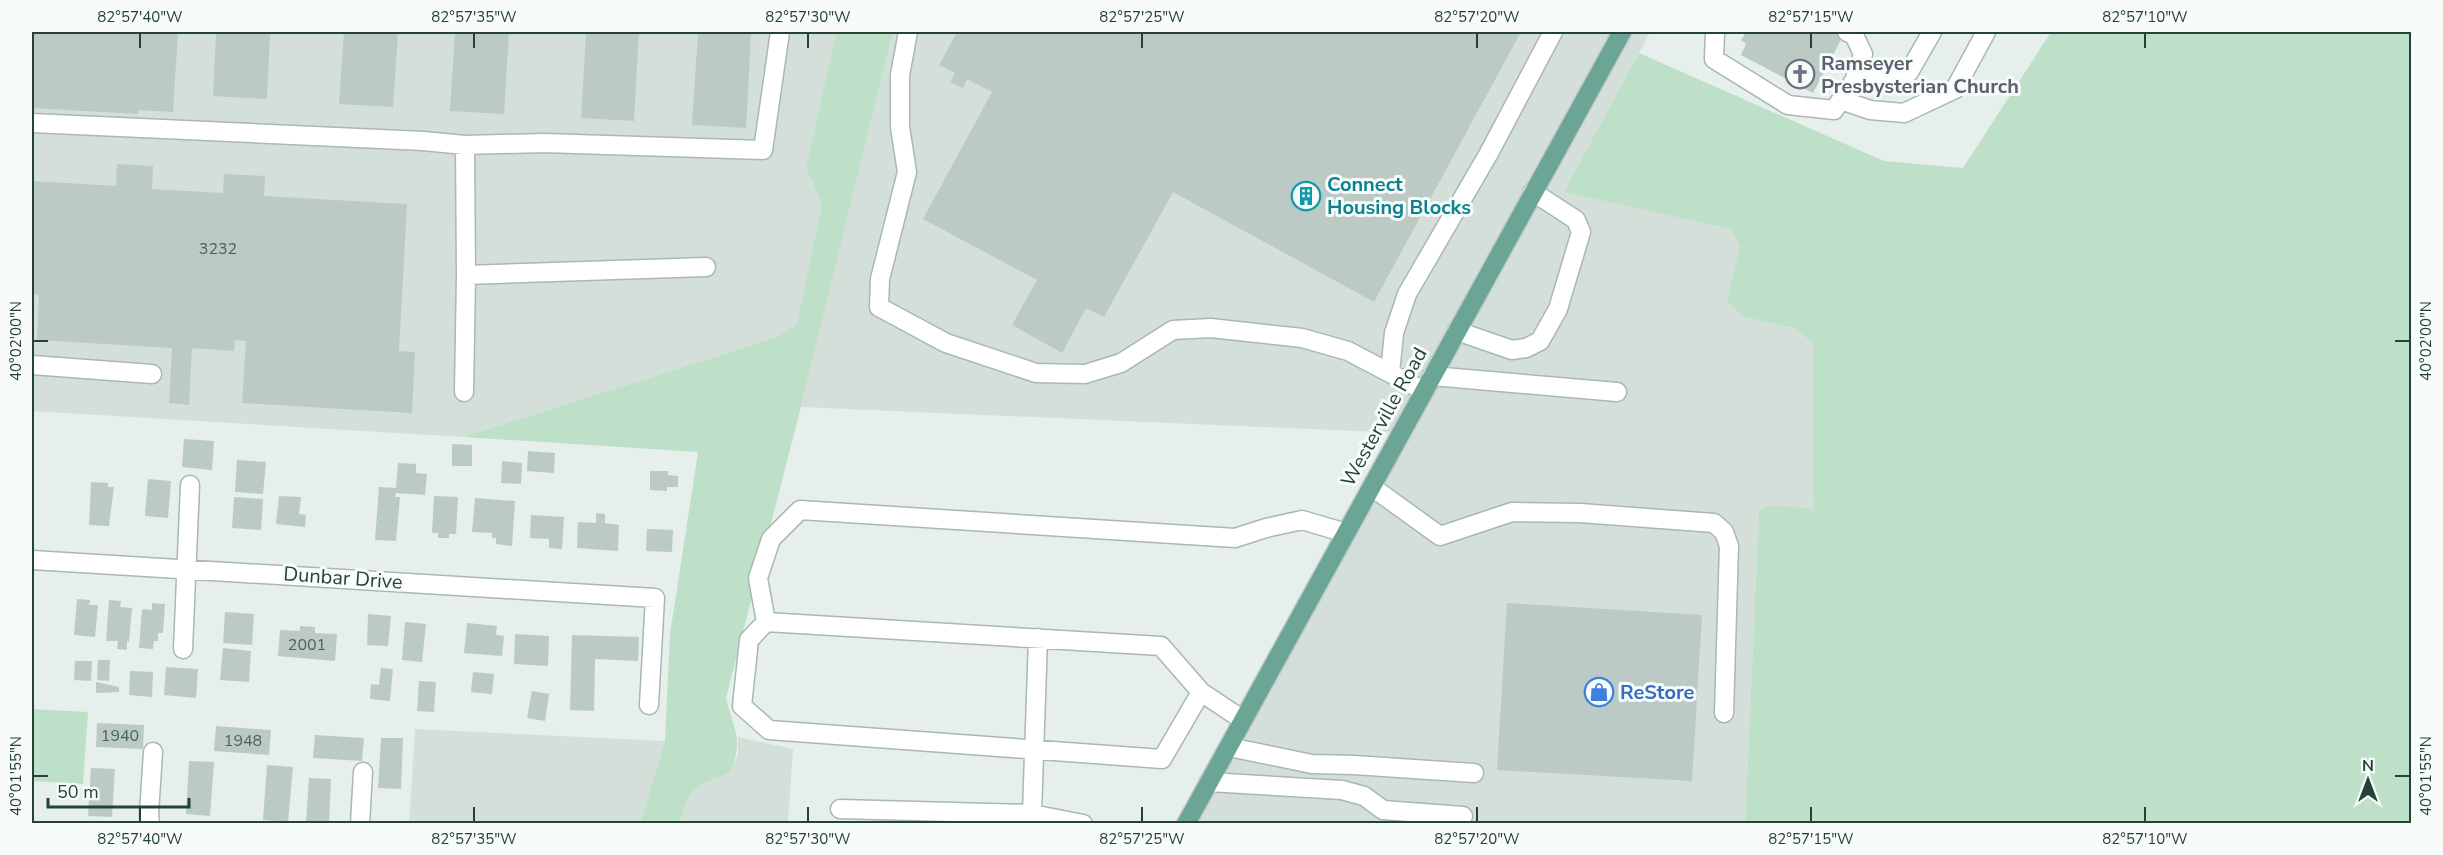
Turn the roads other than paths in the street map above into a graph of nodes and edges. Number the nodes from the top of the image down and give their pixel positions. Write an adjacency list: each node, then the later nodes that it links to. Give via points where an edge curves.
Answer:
1 (780, 32): 12 (street, via 763,150)
2 (908, 32): 18 (street, via 900,75 900,127 907,172 880,279 879,307 946,343 1036,373 1085,374 1121,363 1173,330 1211,328 1302,338 1347,351)
3 (1553, 32): 18 (street, via 1407,294 1394,333)
4 (1622, 32): 13 (main road, Westerville Road)
5 (1715, 32): 10 (street, via 1714,59 1788,105 1834,110)
6 (1847, 32): 9 (street, via 1854,35 1863,54)
7 (1932, 32): 9 (street, via 1909,72 1896,80)
8 (1986, 32): 10 (street, via 1955,89 1904,113 1870,110)
9 (1858, 69): 10 (street)
10 (1841, 100)
11 (32, 123): 12 (street)
12 (465, 145): 15 (street)
13 (1533, 192): 16 (main road, Westerville Road); 16 (street, via 1576,220 1581,232 1558,309 1540,341 1526,348 1512,350)
14 (706, 267): 15 (street)
15 (466, 275): 21 (street)
16 (1457, 331): 20 (main road, Westerville Road)
17 (32, 365): 19 (street)
18 (1390, 373): 20 (street)
19 (152, 374)
20 (1428, 383): 22 (street); 24 (main road, Westerville Road)
21 (464, 392)
22 (1617, 392)
23 (190, 485): 27 (street)
24 (1372, 486): 25 (main road, Westerville Road); 33 (street, via 1440,536 1512,512 1580,513 1714,524 1724,532 1729,546)
25 (1346, 533): 28 (street, via 1302,520 1235,538 800,510 771,539 758,578); 34 (main road, Westerville Road)
26 (32, 560): 27 (street, Dunbar Drive)
27 (186, 569): 30 (street); 32 (street, Dunbar Drive, via 655,598)
28 (766, 622): 29 (street); 36 (street, via 749,640 742,706 769,730)
29 (1038, 638): 31 (street, via 1161,645); 36 (street)
30 (183, 649)
31 (1202, 692): 34 (street); 36 (street, via 1162,759)
32 (649, 705)
33 (1724, 713)
34 (1243, 720): 35 (main road, Westerville Road)
35 (1229, 747): 39 (street, via 1312,764); 40 (main road, Westerville Road)
36 (1033, 750): 42 (street)
37 (153, 752): 44 (street)
38 (363, 772): 45 (street)
39 (1474, 773)
40 (1209, 782): 43 (street, via 1342,790 1364,796 1383,810); 47 (main road, Westerville Road)
41 (840, 809): 42 (street)
42 (1032, 814): 46 (street)
43 (1463, 816)
44 (150, 824)
45 (360, 824)
46 (1083, 824)
47 (1186, 824)

